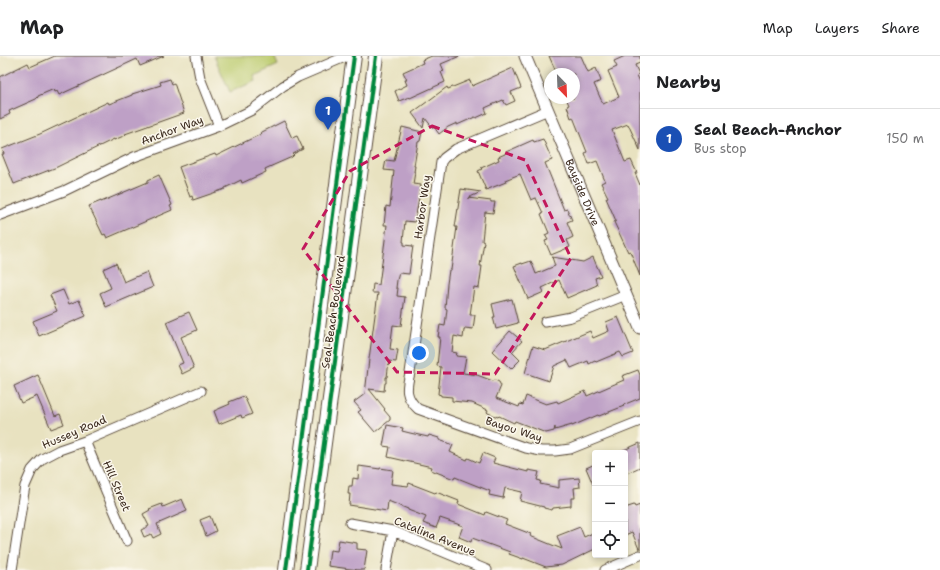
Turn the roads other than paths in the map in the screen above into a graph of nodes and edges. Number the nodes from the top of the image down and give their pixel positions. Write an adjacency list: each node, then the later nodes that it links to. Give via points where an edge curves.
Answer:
1 (196, 56): 7 (street, via 200,78)
2 (347, 56): 7 (street, Anchor Way, via 298,77 252,110)
3 (354, 56): 21 (main road, Seal Beach Boulevard)
4 (376, 56): 22 (main road, Seal Beach Boulevard)
5 (525, 56): 6 (street, Bayside Drive)
6 (548, 110): 9 (street, Bayside Drive); 12 (street, Harbor Way, via 456,149 441,162)
7 (219, 126): 8 (street, Anchor Way, via 134,157 64,191)
8 (0, 215)
9 (626, 295): 10 (street, via 570,317); 11 (street, Bayside Drive)
10 (545, 322)
11 (640, 328)
12 (410, 373): 14 (street, Bayou Way, via 407,388 412,403 418,409 526,448 542,451 570,449)
13 (201, 391): 15 (street, Hussey Road)
14 (640, 421)
15 (85, 441): 18 (street, Hill Street); 20 (street, Hussey Road, via 42,459 32,470 25,486)
16 (350, 523): 17 (street, Catalina Avenue)
17 (393, 531): 23 (street); 24 (street, Catalina Avenue)
18 (127, 541)
19 (640, 555): 25 (street)
20 (12, 570)
21 (286, 570)
22 (307, 570)
23 (386, 570)
24 (487, 570)
25 (605, 570)

